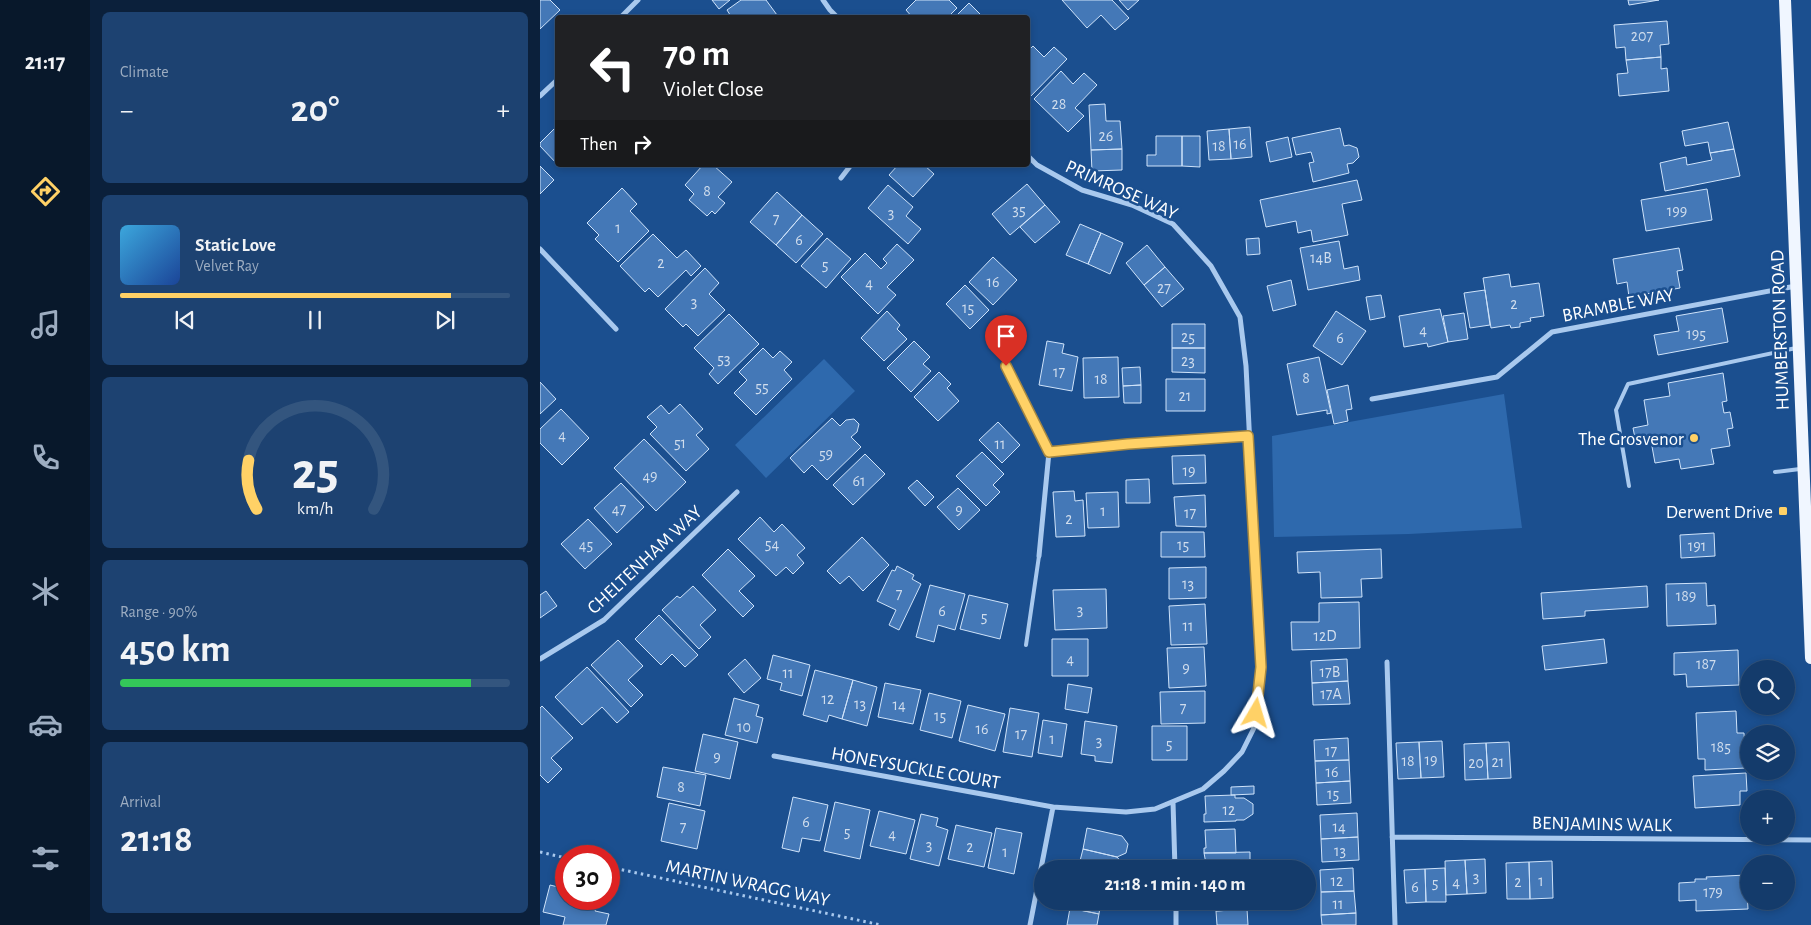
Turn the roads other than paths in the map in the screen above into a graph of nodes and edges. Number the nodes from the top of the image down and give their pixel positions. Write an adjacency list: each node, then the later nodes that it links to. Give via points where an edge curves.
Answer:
1 (638, 0): 4 (street)
2 (823, 0): 5 (street)
3 (1785, 0): 12 (main road, HUMBERSTON ROAD)
4 (623, 15)
5 (835, 15)
6 (555, 82): 7 (street)
7 (540, 96)
8 (1030, 158): 17 (street, PRIMROSE WAY, via 1082,190 1132,205 1173,224 1211,266 1240,317 1246,366)
9 (849, 167): 10 (street)
10 (841, 178)
11 (540, 249): 13 (street)
12 (1796, 286): 14 (main road, HUMBERSTON ROAD); 16 (street, BRAMBLE WAY, via 1552,332 1497,377)
13 (616, 328)
14 (1797, 348): 19 (main road, HUMBERSTON ROAD); 21 (lane, via 1628,384 1616,410)
15 (1006, 366): 18 (street)
16 (1372, 399)
17 (1248, 436): 18 (street); 29 (street, PRIMROSE WAY, via 1261,667 1254,728 1242,752 1224,771 1203,789)
18 (1049, 452): 23 (street)
19 (1804, 468): 20 (lane); 26 (main road, HUMBERSTON ROAD)
20 (1775, 472)
21 (1629, 486)
22 (737, 492): 25 (street, CHELTENHAM WAY, via 604,620)
23 (1039, 556): 24 (lane)
24 (1026, 645)
25 (540, 658)
26 (1811, 658)
27 (1387, 662): 31 (street)
28 (774, 756): 30 (street, HONEYSUCKLE COURT)
29 (1173, 802): 30 (street, PRIMROSE WAY, via 1155,809 1126,812); 33 (street)
30 (1053, 807): 35 (street)
31 (1392, 836): 32 (street, BENJAMINS WALK); 37 (street)
32 (1811, 840)
33 (1175, 860)
34 (1176, 910): 36 (street)
35 (1030, 925)
36 (1176, 925)
37 (1394, 925)

